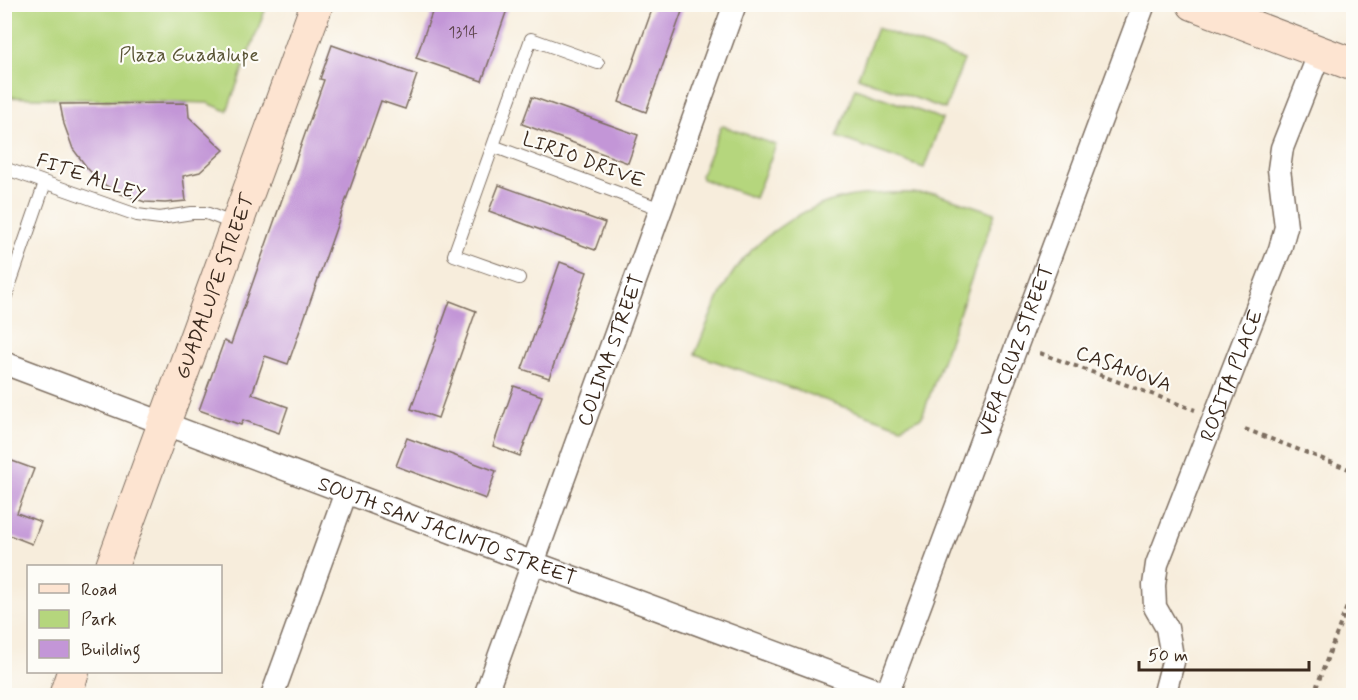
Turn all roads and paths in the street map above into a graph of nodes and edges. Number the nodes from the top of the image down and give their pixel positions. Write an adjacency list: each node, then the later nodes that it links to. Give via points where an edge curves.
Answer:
1 (317, 4): 12 (main road, GUADALUPE STREET)
2 (735, 4): 11 (street, COLIMA STREET)
3 (1144, 4): 26 (street, VERA CRUZ STREET)
4 (1192, 4): 5 (main road)
5 (1320, 52): 7 (main road); 30 (street, ROSITA PLACE, via 1282,148 1279,169 1286,227 1280,249 1157,564 1155,607 1167,628 1173,662)
6 (598, 63): 8 (lane, via 531,39)
7 (1353, 64)
8 (493, 146): 11 (lane, LIRIO DRIVE); 13 (lane, via 454,255)
9 (4, 168): 10 (lane, FITE ALLEY)
10 (45, 183): 12 (lane, FITE ALLEY, via 137,216 206,213); 14 (lane)
11 (661, 209): 22 (street, COLIMA STREET)
12 (236, 225): 18 (main road, GUADALUPE STREET)
13 (519, 278)
14 (4, 301)
15 (1040, 354): 17 (path, CASANOVA)
16 (4, 363): 18 (street, SOUTH SAN JACINTO STREET)
17 (1198, 412)
18 (164, 424): 21 (street, SOUTH SAN JACINTO STREET); 23 (main road, GUADALUPE STREET)
19 (1245, 429): 20 (path)
20 (1353, 471)
21 (346, 492): 22 (street, SOUTH SAN JACINTO STREET); 28 (street)
22 (534, 563): 26 (street, SOUTH SAN JACINTO STREET); 29 (street, COLIMA STREET)
23 (113, 565)
24 (1353, 588): 31 (path)
25 (73, 673): 27 (main road)
26 (888, 695)
27 (65, 696)
28 (272, 696)
29 (485, 696)
30 (1164, 696)
31 (1313, 696)

